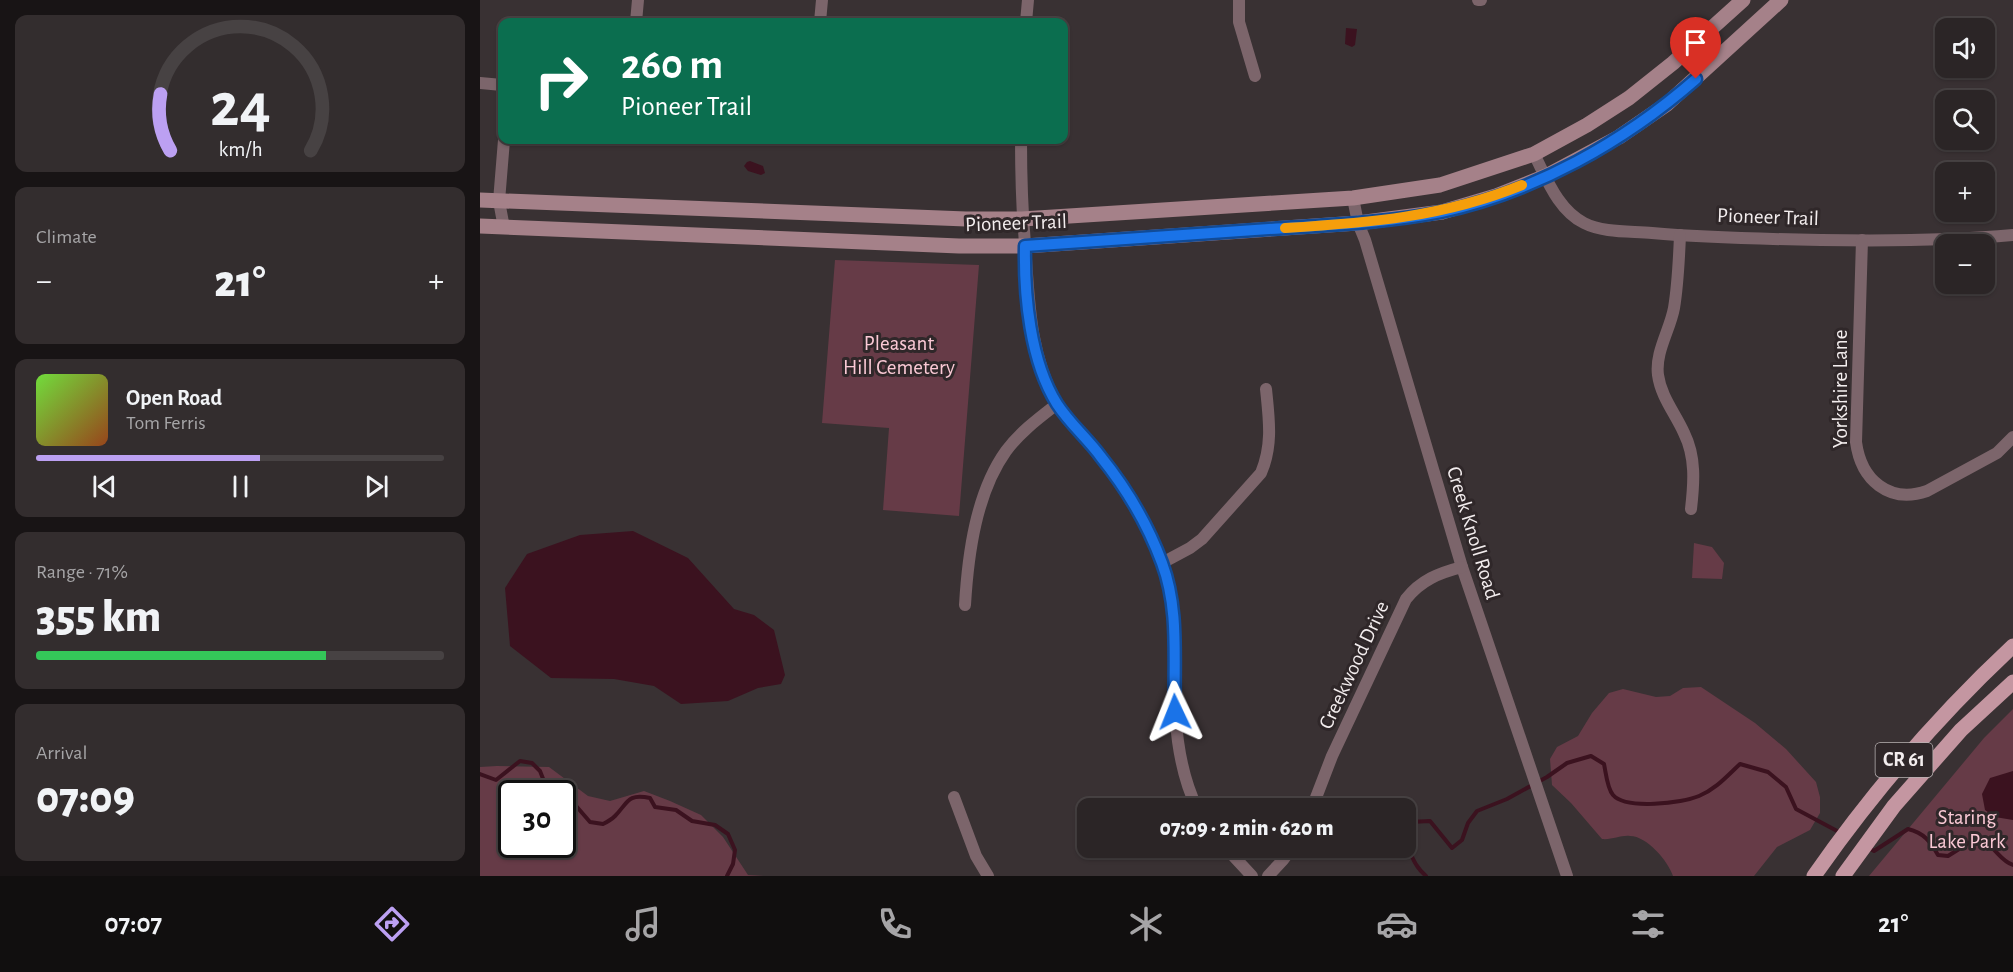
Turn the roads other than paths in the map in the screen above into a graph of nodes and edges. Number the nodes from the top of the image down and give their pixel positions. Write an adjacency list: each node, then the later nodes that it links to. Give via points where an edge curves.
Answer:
1 (638, 0): 7 (street)
2 (822, 0): 8 (street)
3 (1028, 0): 9 (street)
4 (1239, 0): 10 (street, via 1239,22)
5 (1743, 0): 15 (main road, Pioneer Trail, via 1629,98)
6 (1781, 0): 16 (main road, Pioneer Trail, via 1667,104 1619,137)
7 (636, 18)
8 (820, 18)
9 (1026, 18)
10 (1255, 76)
11 (480, 83): 12 (street)
12 (498, 85)
13 (504, 144): 19 (street)
14 (1020, 144): 20 (street)
15 (1534, 154): 16 (street, Pioneer Trail); 17 (main road, Pioneer Trail, via 1440,185)
16 (1546, 176): 21 (main road, Pioneer Trail, via 1442,212); 24 (street, Pioneer Trail, via 1564,207 1587,225)
17 (1353, 198): 20 (main road, Pioneer Trail); 21 (street, Creek Knoll Road)
18 (480, 200): 19 (main road, Pioneer Trail)
19 (499, 201): 20 (main road, Pioneer Trail); 23 (street)
20 (1022, 219): 27 (street)
21 (1358, 223): 27 (main road, Pioneer Trail); 33 (street, Creek Knoll Road)
22 (480, 226): 23 (main road, Pioneer Trail)
23 (504, 228): 27 (main road, Pioneer Trail, via 936,246)
24 (1680, 235): 26 (street, Pioneer Trail); 31 (street, via 1675,299 1658,373 1662,392 1690,448 1694,481)
25 (2013, 235): 26 (street, Pioneer Trail)
26 (1862, 240): 30 (street, Yorkshire Lane, via 1856,442 1858,456 1870,478 1887,490 1918,494 1997,453)
27 (1025, 246): 29 (street, via 1033,341)
28 (1266, 389): 32 (street, via 1270,442 1260,473 1202,539)
29 (1057, 404): 32 (street, via 1122,484); 34 (street, via 1021,434 995,469 973,541)
30 (2013, 436)
31 (1690, 509)
32 (1162, 563): 38 (street, via 1175,624 1175,712)
33 (1462, 567): 39 (street, Creekwood Drive, via 1427,579 1406,599); 45 (street, Creek Knoll Road)
34 (965, 605)
35 (2009, 649): 46 (main road, CR 61, via 1913,749 1851,823)
36 (2013, 682): 47 (main road, CR 61, via 1961,730 1893,806)
37 (954, 797): 42 (street, via 976,856)
38 (1192, 798)
39 (1315, 798)
40 (1235, 858): 43 (street)
41 (1284, 858): 44 (street)
42 (988, 876)
43 (1252, 876)
44 (1268, 876)
45 (1567, 876)
46 (1814, 876)
47 (1842, 876)

